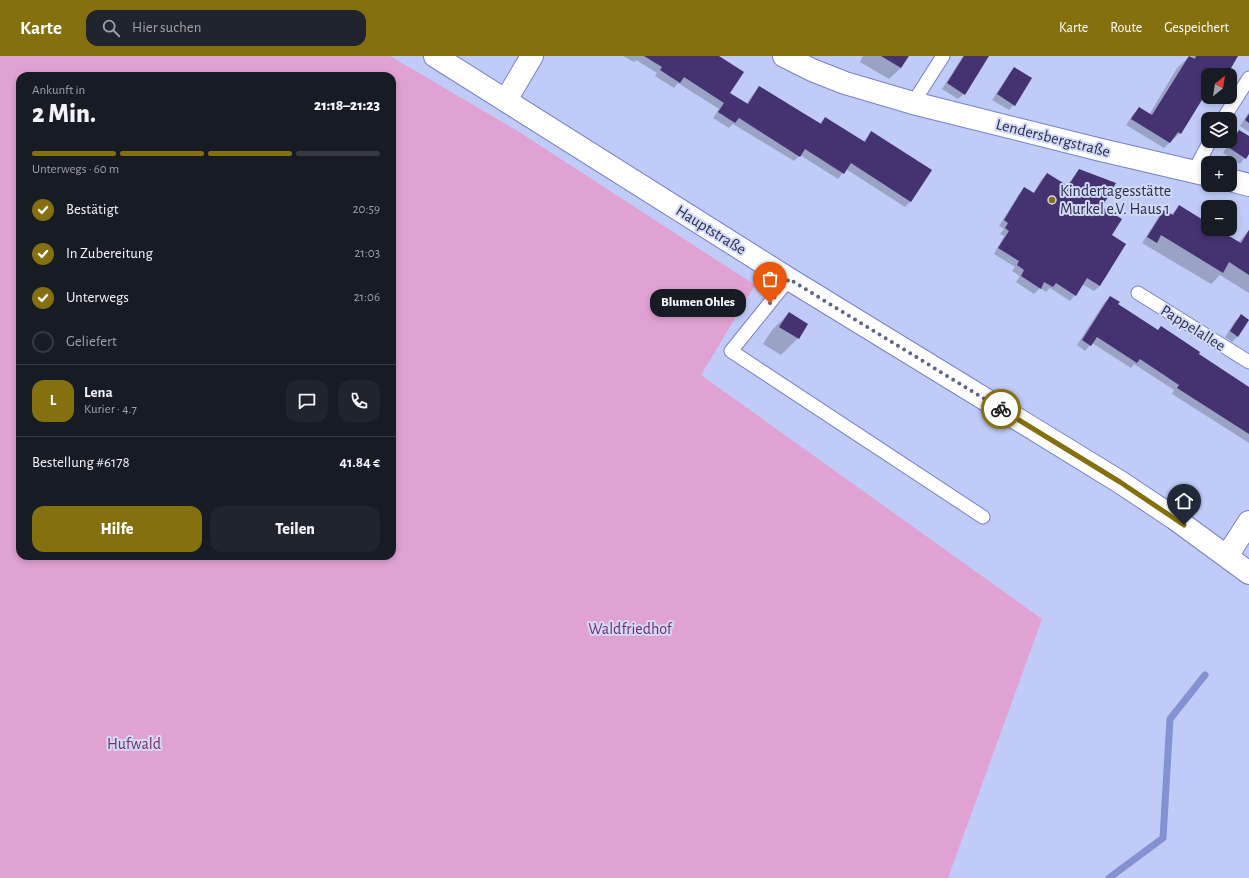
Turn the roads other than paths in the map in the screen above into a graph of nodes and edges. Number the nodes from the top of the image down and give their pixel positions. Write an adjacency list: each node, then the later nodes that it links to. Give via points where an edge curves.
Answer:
1 (435, 56): 6 (street, Hauptstraße)
2 (532, 56): 6 (street)
3 (784, 56): 7 (street, Lendersbergstraße, via 845,83)
4 (943, 56): 7 (lane)
5 (1249, 78): 8 (lane)
6 (506, 100): 12 (street, Hauptstraße)
7 (913, 103): 9 (street, Lendersbergstraße)
8 (1227, 112)
9 (1201, 173)
10 (1237, 182): 11 (street)
11 (1249, 185)
12 (789, 279): 15 (lane, via 731,352); 17 (street, Hauptstraße, via 1120,482)
13 (1138, 293): 14 (lane, Pappelallee)
14 (1249, 362)
15 (983, 517)
16 (1249, 522): 17 (street)
17 (1227, 556): 18 (street, Hauptstraße)
18 (1249, 573)

